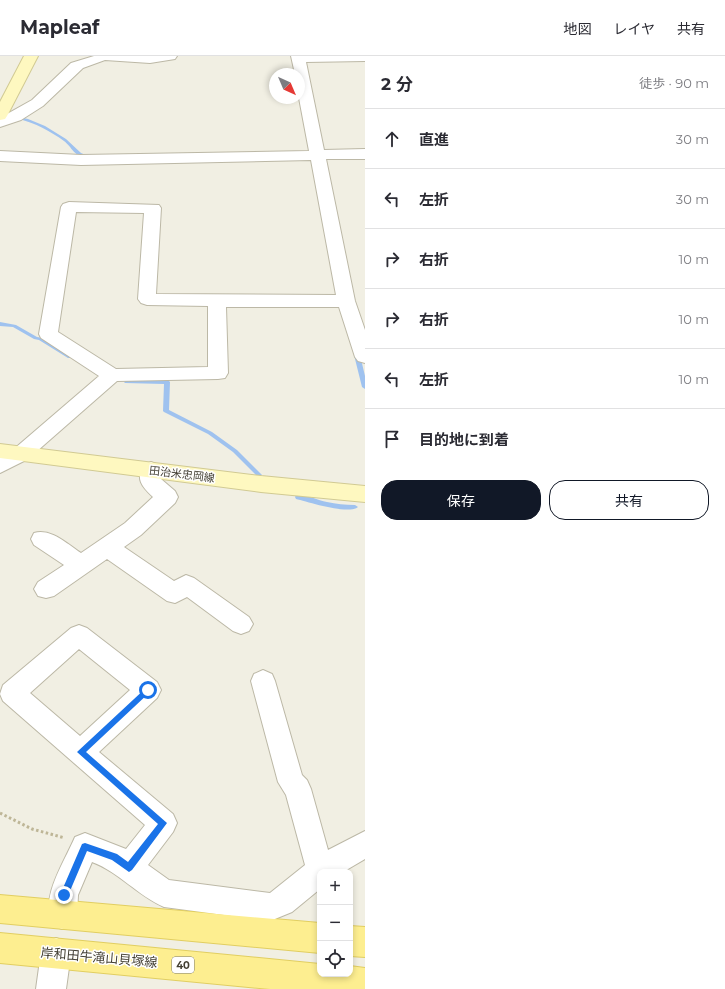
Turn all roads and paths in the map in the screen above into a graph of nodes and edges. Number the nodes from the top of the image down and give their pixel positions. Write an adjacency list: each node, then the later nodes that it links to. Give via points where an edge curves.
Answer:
1 (31, 56): 6 (main road)
2 (102, 56): 5 (street); 7 (street, via 100,59 78,65 30,108 14,118)
3 (299, 57): 4 (street); 9 (street)
4 (365, 57)
5 (174, 60)
6 (0, 115)
7 (0, 122)
8 (365, 154): 9 (street)
9 (317, 155): 10 (street, via 81,160); 12 (street)
10 (0, 156)
11 (217, 301): 12 (street); 14 (street, via 218,373); 14 (street, via 147,299 153,208 69,207 48,334)
12 (346, 301): 13 (street)
13 (365, 357)
14 (112, 375): 16 (street)
15 (0, 451): 16 (main road, 田治米忠岡線)
16 (21, 454): 17 (street); 18 (main road, 田治米忠岡線)
17 (0, 465)
18 (151, 470): 19 (main road, 田治米忠岡線); 21 (street, via 150,482 167,497 133,529)
19 (365, 494)
20 (42, 539): 22 (street)
21 (107, 547): 22 (street); 24 (street, via 175,594 186,584)
22 (81, 565): 23 (street)
23 (46, 589)
24 (241, 624)
25 (263, 681): 31 (street, via 291,782 298,789)
26 (81, 752): 26 (street, via 12,693 79,635 148,690); 30 (street, via 163,823)
27 (0, 813): 29 (path, via 32,829)
28 (365, 844): 31 (street)
29 (85, 846): 30 (street, via 114,857); 34 (street, via 64,895)
30 (129, 868): 32 (street, via 164,893 270,907 282,902)
31 (322, 869)
32 (317, 873)
33 (0, 909): 34 (main road)
34 (62, 915): 35 (main road)
35 (317, 938)
36 (353, 941): 37 (main road)
37 (365, 942)
38 (0, 948): 39 (main road, 岸和田牛滝山貝塚線 / 40)
39 (56, 953): 40 (main road, 岸和田牛滝山貝塚線 / 40); 41 (street)
40 (365, 983)
41 (51, 989)

